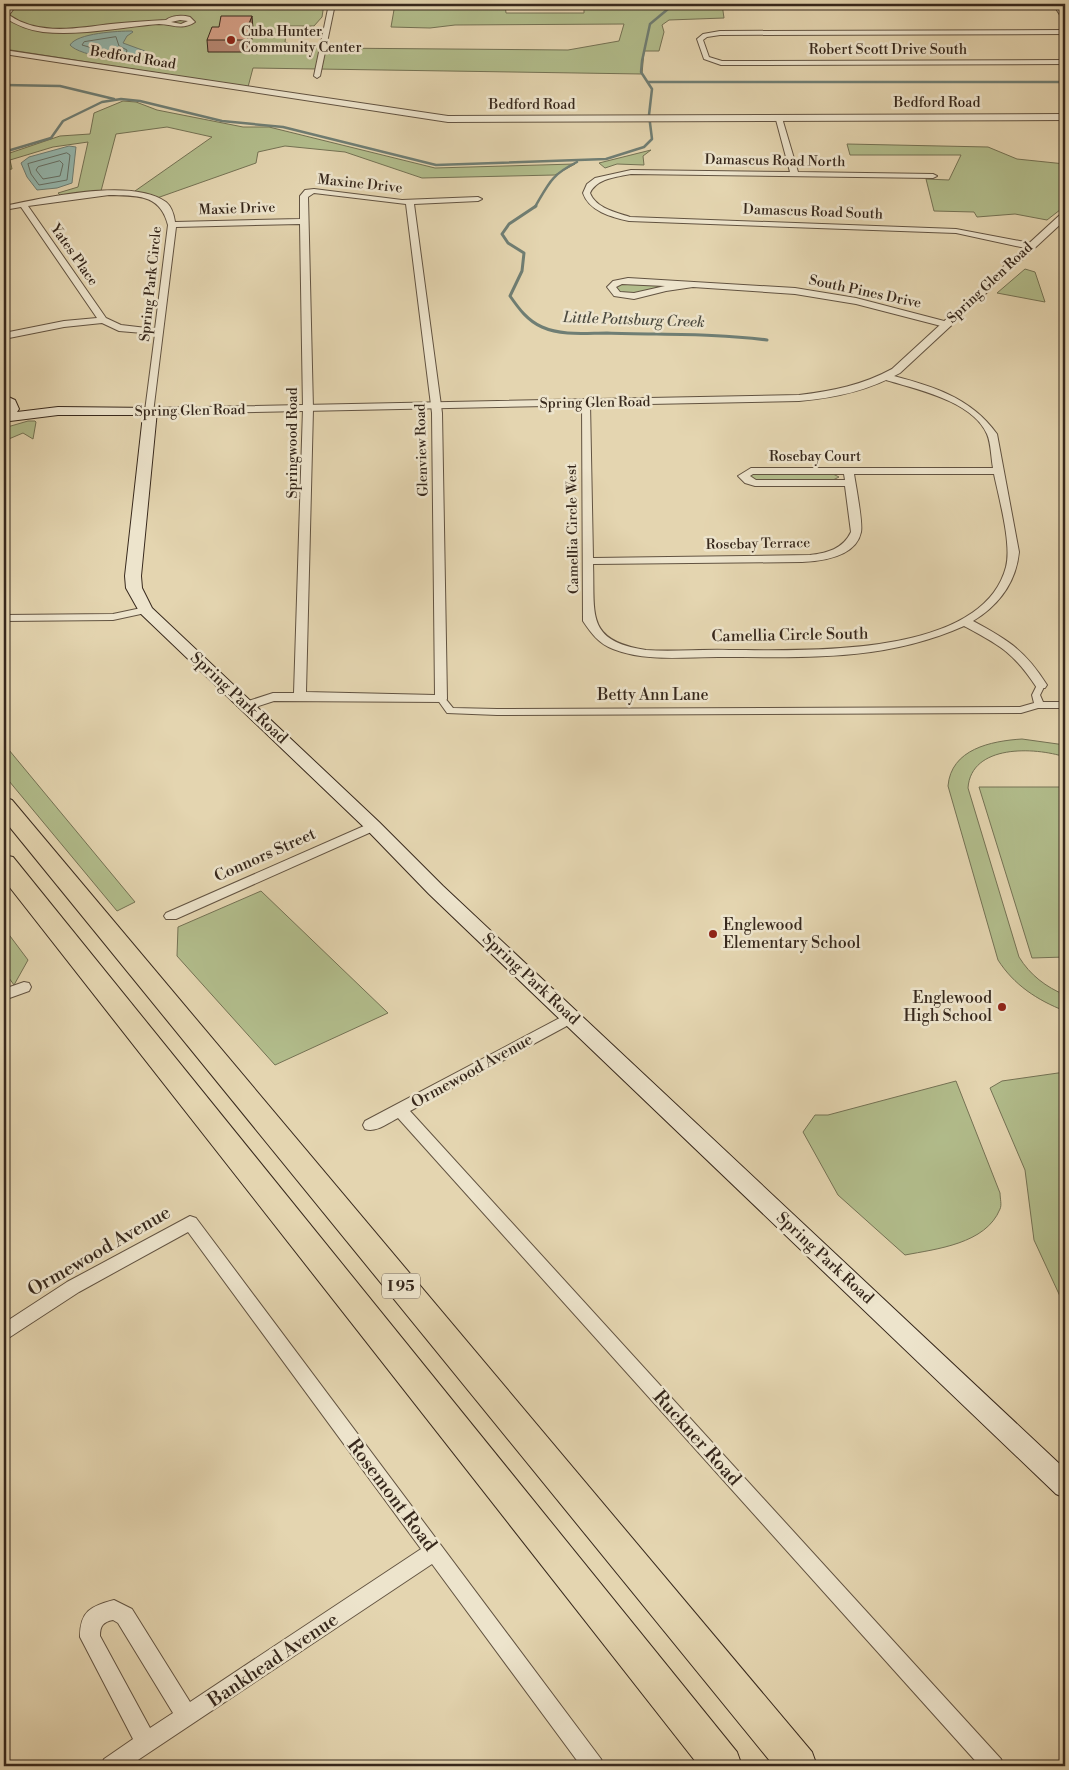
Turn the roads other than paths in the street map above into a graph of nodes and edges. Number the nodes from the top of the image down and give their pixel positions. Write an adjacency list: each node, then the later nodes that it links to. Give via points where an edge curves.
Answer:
1 (10, 4): 5 (street, via 12,7)
2 (332, 4): 11 (street)
3 (883, 4): 4 (street)
4 (1057, 4): 6 (street)
5 (4, 14): 7 (street, via 17,24 50,30 87,30)
6 (1065, 16)
7 (166, 22)
8 (1065, 32): 10 (street, Robert Scott Drive South, via 720,33 700,38 705,56 729,63)
9 (4, 52): 13 (street, Bedford Road, via 437,118)
10 (1065, 62)
11 (317, 76)
12 (1065, 117): 13 (street, Bedford Road)
13 (778, 118): 14 (street)
14 (795, 174): 15 (street, Damascus Road North); 21 (street, Damascus Road North, via 618,174 600,178 589,186 587,197)
15 (933, 176)
16 (308, 192): 18 (street, Maxine Drive); 23 (street, Springwood Road, via 304,196)
17 (478, 199): 18 (street, Maxine Drive)
18 (410, 201): 33 (street, Glenview Road)
19 (23, 205): 20 (street, Spring Park Circle); 24 (street, Spring Park Circle, via 91,194 126,193 162,203 169,212); 27 (street, Yates Place)
20 (4, 208)
21 (596, 208): 25 (street, Damascus Road South, via 614,216 644,221 941,230)
22 (1065, 215): 25 (street, Spring Glen Road)
23 (304, 221): 24 (street, Maxie Drive); 34 (street, Springwood Road)
24 (172, 225): 29 (street, Spring Park Circle)
25 (1030, 246): 28 (street, Spring Glen Road)
26 (690, 286): 26 (street, South Pines Drive, via 634,296 617,294 611,287 623,281); 28 (street, South Pines Drive, via 767,288 827,295)
27 (103, 320): 29 (street, via 119,328); 30 (street)
28 (945, 324): 31 (street, Spring Glen Road)
29 (160, 332): 37 (street, Spring Park Circle)
30 (4, 336)
31 (886, 377): 32 (street, Spring Glen Road, via 852,390 816,396); 39 (street, via 949,398 979,416 992,434)
32 (585, 403): 33 (street, Spring Glen Road); 41 (street, Camellia Circle West)
33 (435, 407): 34 (street, Spring Glen Road); 48 (street, Glenview Road)
34 (308, 409): 37 (street, Spring Glen Road); 47 (street, Springwood Road)
35 (6, 410): 36 (main road, Spring Glen Road)
36 (58, 411): 37 (main road, Spring Glen Road)
37 (150, 411): 42 (main road, Spring Park Road, via 133,576 134,588)
38 (848, 470): 39 (street, Rosebay Court); 40 (street, Rosebay Terrace); 40 (street, Rosebay Court, via 751,471 743,476 755,483)
39 (998, 471): 44 (street, via 1014,552 1011,570 1001,590)
40 (850, 483): 41 (street, Rosebay Terrace, via 856,532 853,541 823,557)
41 (588, 561): 45 (street, Camellia Circle West, via 589,621 596,633)
42 (146, 610): 43 (street, via 114,617); 51 (main road, Spring Park Road)
43 (4, 618)
44 (965, 622): 45 (street, Camellia Circle South, via 928,637 899,644 833,653 652,654); 46 (street, via 1022,656)
45 (612, 645)
46 (1041, 685): 49 (street, via 1036,695)
47 (300, 696): 48 (street); 51 (street, via 273,697)
48 (441, 699): 49 (street, Betty Ann Lane, via 450,711 497,712 1021,710)
49 (1039, 705): 50 (street, Betty Ann Lane)
50 (1065, 705)
51 (246, 706): 53 (main road, Spring Park Road)
52 (4, 805): 70 (highway, I 95)
53 (373, 826): 55 (street, Connors Street); 58 (main road, Spring Park Road)
54 (4, 863): 69 (highway)
55 (171, 916)
56 (24, 987): 57 (street)
57 (4, 995)
58 (571, 1017): 59 (street, Ormewood Avenue); 63 (main road, Spring Park Road)
59 (400, 1110): 60 (street, Ormewood Avenue); 71 (street, Ruckner Road)
60 (371, 1125)
61 (190, 1224): 62 (street, Ormewood Avenue, via 73,1287); 64 (street, Rosemont Road)
62 (4, 1332)
63 (1065, 1486)
64 (434, 1552): 65 (street, Bankhead Avenue); 68 (street, Rosemont Road)
65 (187, 1717): 66 (street, Bankhead Avenue); 66 (street, via 125,1616 114,1610 99,1614 90,1625 90,1637)
66 (146, 1742): 67 (street, Bankhead Avenue)
67 (111, 1766)
68 (594, 1766)
69 (723, 1766)
70 (798, 1766)
71 (994, 1766)

